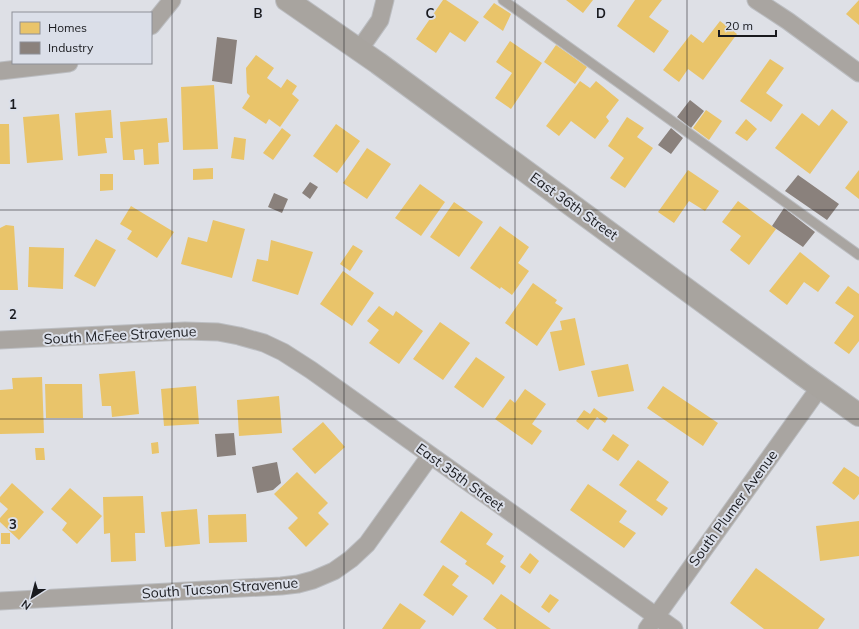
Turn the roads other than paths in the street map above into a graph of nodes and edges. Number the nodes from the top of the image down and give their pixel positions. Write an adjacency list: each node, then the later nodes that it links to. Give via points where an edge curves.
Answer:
1 (172, 0): 6 (street)
2 (287, 0): 7 (main road, East 36th Street)
3 (386, 0): 7 (street, via 380,20)
4 (503, 0): 11 (lane)
5 (756, 0): 10 (street)
6 (152, 25)
7 (359, 50): 14 (main road, East 36th Street)
8 (60, 64): 9 (street)
9 (0, 71)
10 (859, 73)
11 (859, 255)
12 (239, 336): 13 (street, South McFee Stravenue, via 185,330); 16 (street, East 35th Street, via 283,352)
13 (0, 340)
14 (820, 387): 15 (main road, East 36th Street); 18 (street, South Plumer Avenue)
15 (859, 415)
16 (430, 456): 17 (street, South Tucson Stravenue, via 367,544 334,571 313,580 281,586); 18 (street, East 35th Street)
17 (0, 601)
18 (651, 622): 19 (street, East 35th Street)
19 (674, 629)

